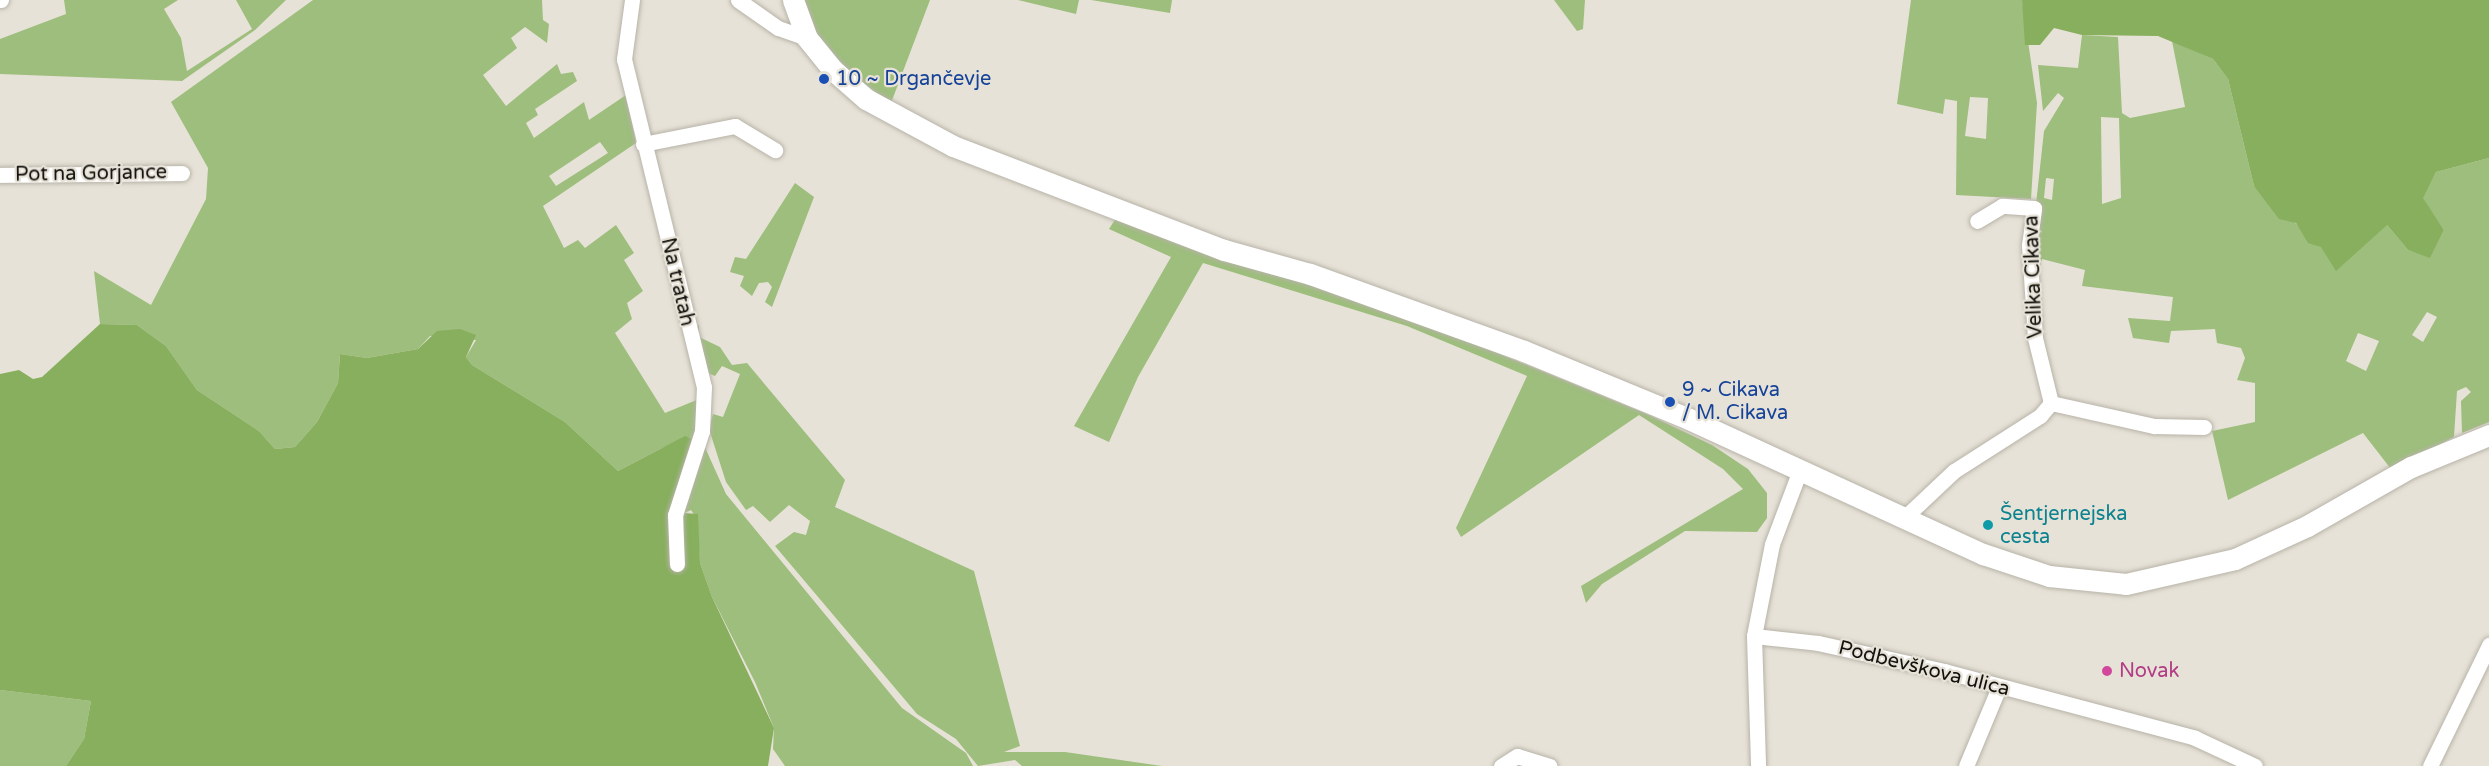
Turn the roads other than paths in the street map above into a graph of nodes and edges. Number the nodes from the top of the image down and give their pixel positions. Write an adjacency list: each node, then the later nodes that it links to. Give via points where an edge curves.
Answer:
1 (632, 0): 5 (street, Na tratah, via 624,59)
2 (738, 0): 4 (street, via 778,28)
3 (793, 0): 4 (main road)
4 (807, 38): 13 (main road, via 853,88 908,124 990,161 1224,250 1310,274 1524,351)
5 (643, 144): 6 (street, via 739,126); 15 (street, Na tratah, via 704,387 702,431 675,516)
6 (776, 150)
7 (182, 173): 8 (street, Pot na Gorjance)
8 (0, 175)
9 (1977, 221): 10 (street, Velika Cikava, via 2002,206 2034,208 2029,245 2035,338)
10 (2051, 403): 11 (street, via 2154,426); 14 (street, via 2040,417 1954,471)
11 (2204, 427)
12 (2489, 435): 14 (main road, via 2411,466 2275,543 2153,580 2103,585 2049,576)
13 (1800, 470): 14 (main road); 16 (street, via 1772,544)
14 (1903, 519)
15 (677, 564)
16 (1754, 636): 18 (street, Podbevškova ulica, via 1818,643); 21 (street)
17 (2489, 645): 24 (street)
18 (1999, 687): 22 (street); 23 (street, Podbevškova ulica, via 2195,738)
19 (1501, 766): 20 (street, via 1517,756)
20 (1549, 766)
21 (1758, 766)
22 (1966, 766)
23 (2255, 766)
24 (2430, 766)

